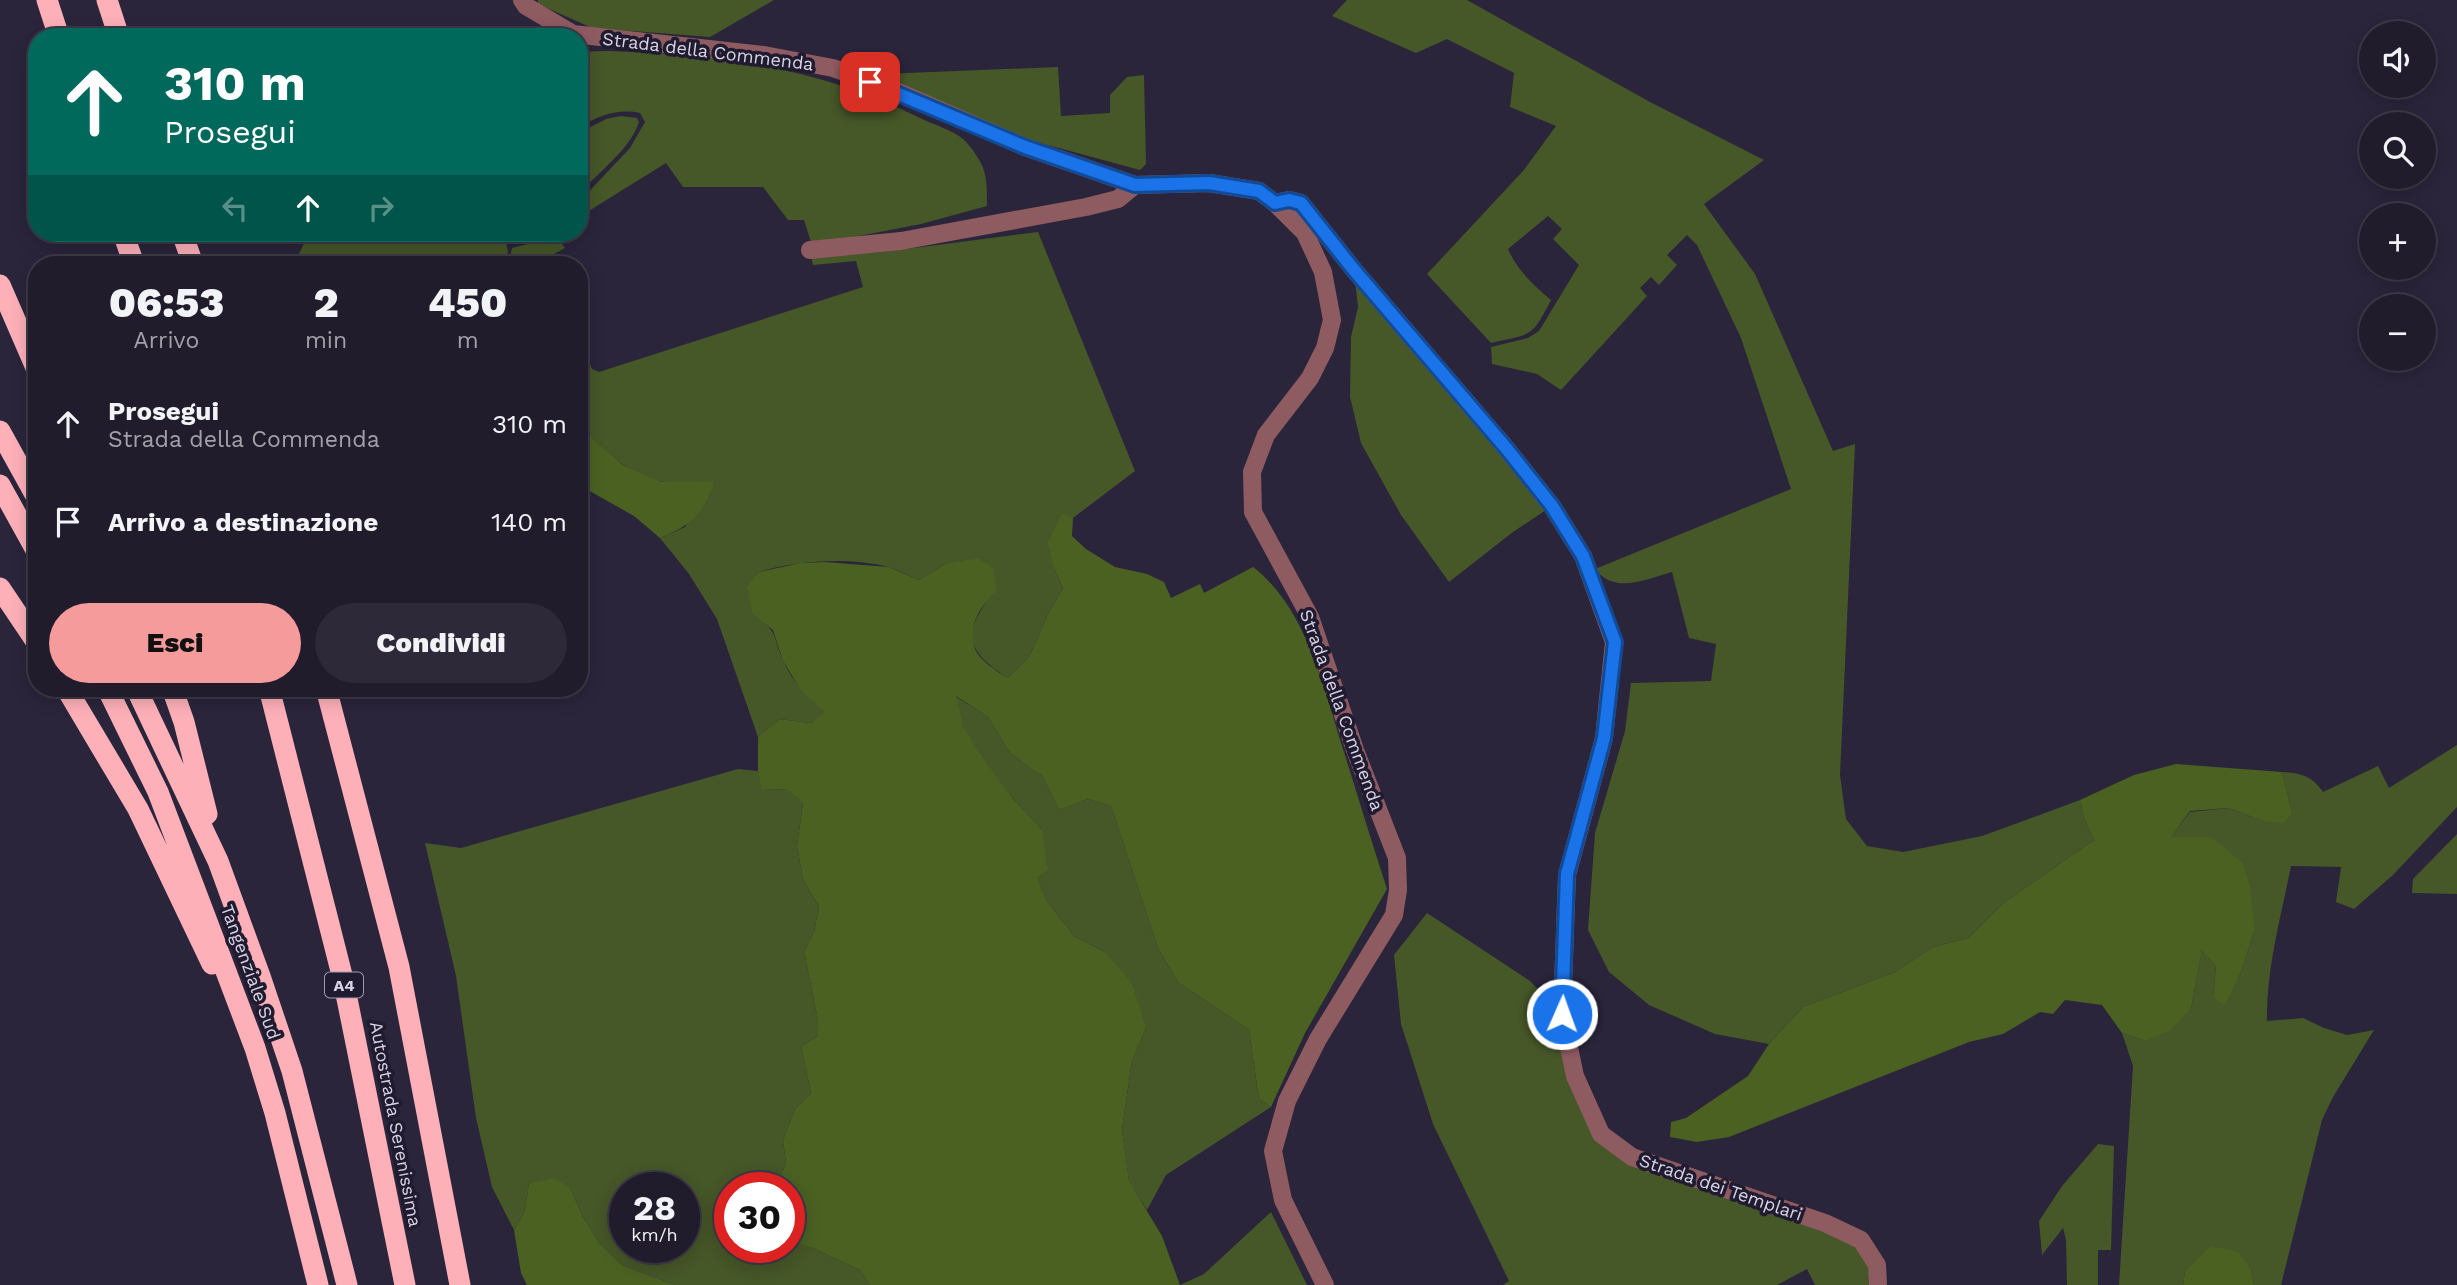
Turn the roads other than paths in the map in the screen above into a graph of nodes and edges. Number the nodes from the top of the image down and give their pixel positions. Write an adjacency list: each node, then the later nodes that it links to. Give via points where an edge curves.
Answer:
1 (47, 0): 4 (highway)
2 (107, 0): 5 (highway)
3 (522, 0): 6 (street, Strada della Commenda)
4 (56, 28)
5 (116, 28)
6 (563, 28)
7 (588, 36): 8 (street, Strada della Commenda, via 764,55 834,68 1025,147)
8 (1135, 185): 9 (street, Strada della Commenda, via 1209,183 1259,191); 10 (street, Strada della Commenda, via 1118,199 1086,207 901,241)
9 (1275, 203): 31 (street, Strada della Commenda, via 1310,243 1323,272 1332,320 1310,378 1266,435 1252,472 1253,512 1310,617 1397,858 1394,915 1318,1039 1287,1101 1273,1151 1283,1200); 32 (street, Strada dei Templari, via 1301,203 1552,506 1583,556 1615,642 1604,738 1567,874 1562,1014 1575,1076 1601,1134 1632,1157 1825,1223 1861,1240 1877,1265)
10 (810, 250)
11 (0, 285): 12 (highway)
12 (28, 349)
13 (0, 431): 14 (highway)
14 (28, 482)
15 (0, 485): 16 (highway)
16 (28, 536)
17 (0, 588): 18 (highway)
18 (28, 630)
19 (71, 697): 26 (highway, via 138,809)
20 (111, 697): 26 (highway, Tangenziale Sud, via 158,792)
21 (140, 697): 25 (highway, Tangenziale Sud)
22 (175, 697): 25 (highway)
23 (271, 697): 29 (highway, Autostrada Serenissima / A4, via 343,979)
24 (328, 697): 30 (highway, Autostrada Serenissima, via 399,967)
25 (218, 861): 28 (highway, Tangenziale Sud, via 292,1071)
26 (255, 1048): 27 (highway, Tangenziale Sud)
27 (318, 1285)
28 (347, 1285)
29 (405, 1285)
30 (460, 1285)
31 (1325, 1285)
32 (1878, 1285)

